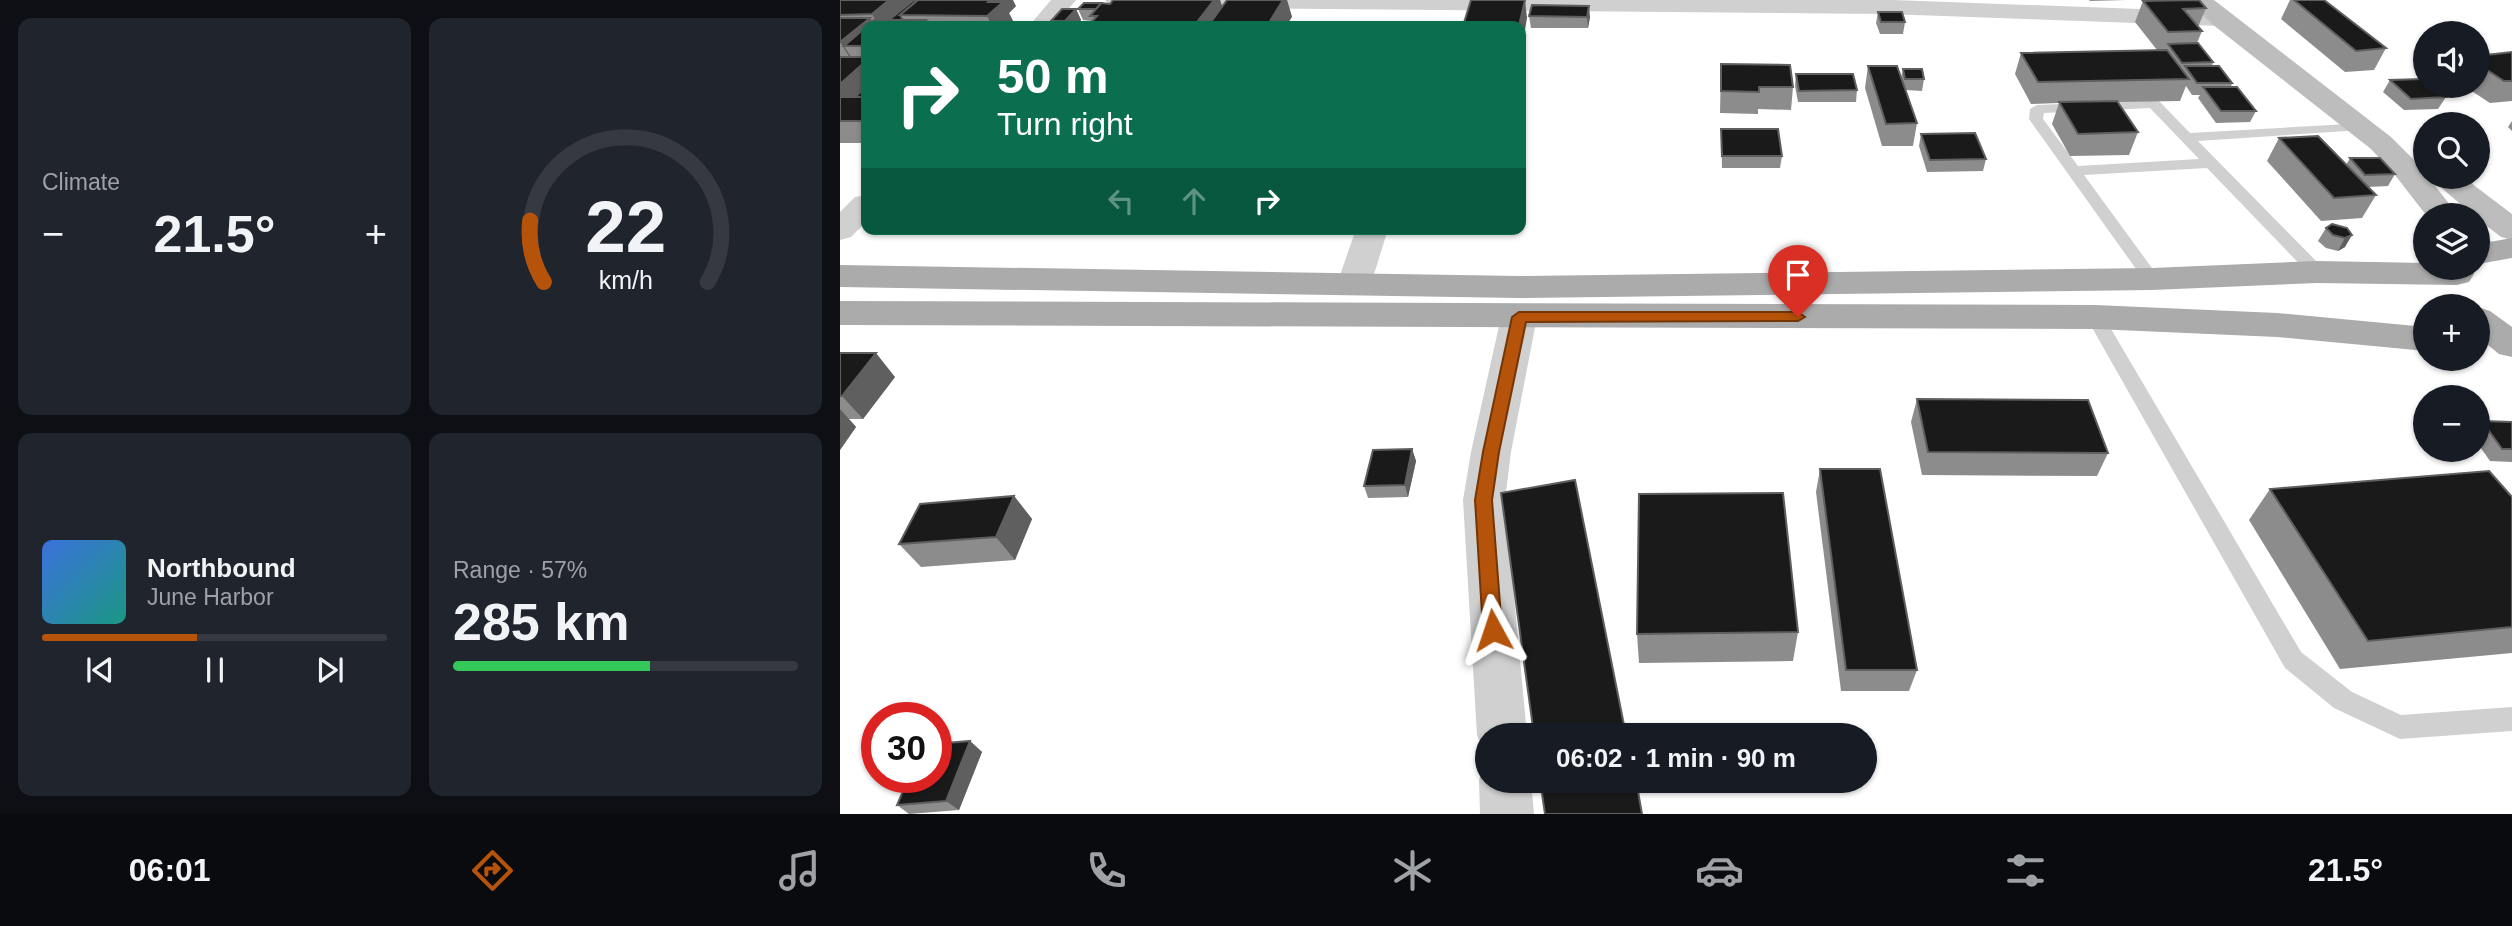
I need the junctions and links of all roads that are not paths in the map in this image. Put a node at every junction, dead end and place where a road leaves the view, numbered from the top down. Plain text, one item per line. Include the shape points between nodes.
1 (1064, 0) edge
2 (1117, 0) edge
3 (2200, 0) edge
4 (1480, 2) edge
5 (2221, 19) junction
6 (1045, 21) edge
7 (2361, 126) junction
8 (2188, 137) junction
9 (2413, 152) edge
10 (2213, 163) junction
11 (2074, 171) junction
12 (2459, 189) edge
13 (2433, 203) edge
14 (861, 209) edge
15 (840, 230) edge
16 (2512, 230) edge
17 (1370, 235) edge
18 (2512, 248) edge
19 (2490, 256) edge
20 (2413, 267) edge
21 (2317, 272) junction
22 (840, 276) edge
23 (2152, 279) junction
24 (1354, 284) junction
25 (840, 313) edge
26 (1519, 317) junction
27 (2095, 317) junction
28 (2490, 329) edge
29 (2413, 338) edge
30 (2490, 345) edge
31 (2512, 346) edge
32 (2512, 719) edge
33 (1501, 723) edge
34 (1506, 793) edge
35 (1507, 814) edge

1 - 6 street
2 - 4 street
3 - 5 street
4 - 5 street via 1886,7
5 - 7 street
7 - 8 lane
7 - 9 street
7 - 13 street via 2406,169
8 - 10 lane
8 - 11 lane via 2154,104 2037,109 2036,119
10 - 11 lane
10 - 21 lane
11 - 23 lane
12 - 16 street
14 - 15 street
17 - 24 street
18 - 19 main road
20 - 21 main road
21 - 23 main road
22 - 24 main road
23 - 24 main road via 1519,287
25 - 26 main road
26 - 27 main road
26 - 33 street via 1484,500
27 - 29 main road via 2277,325
27 - 32 lane via 2293,660 2343,700 2400,727
28 - 31 main road
30 - 31 main road
34 - 35 street

